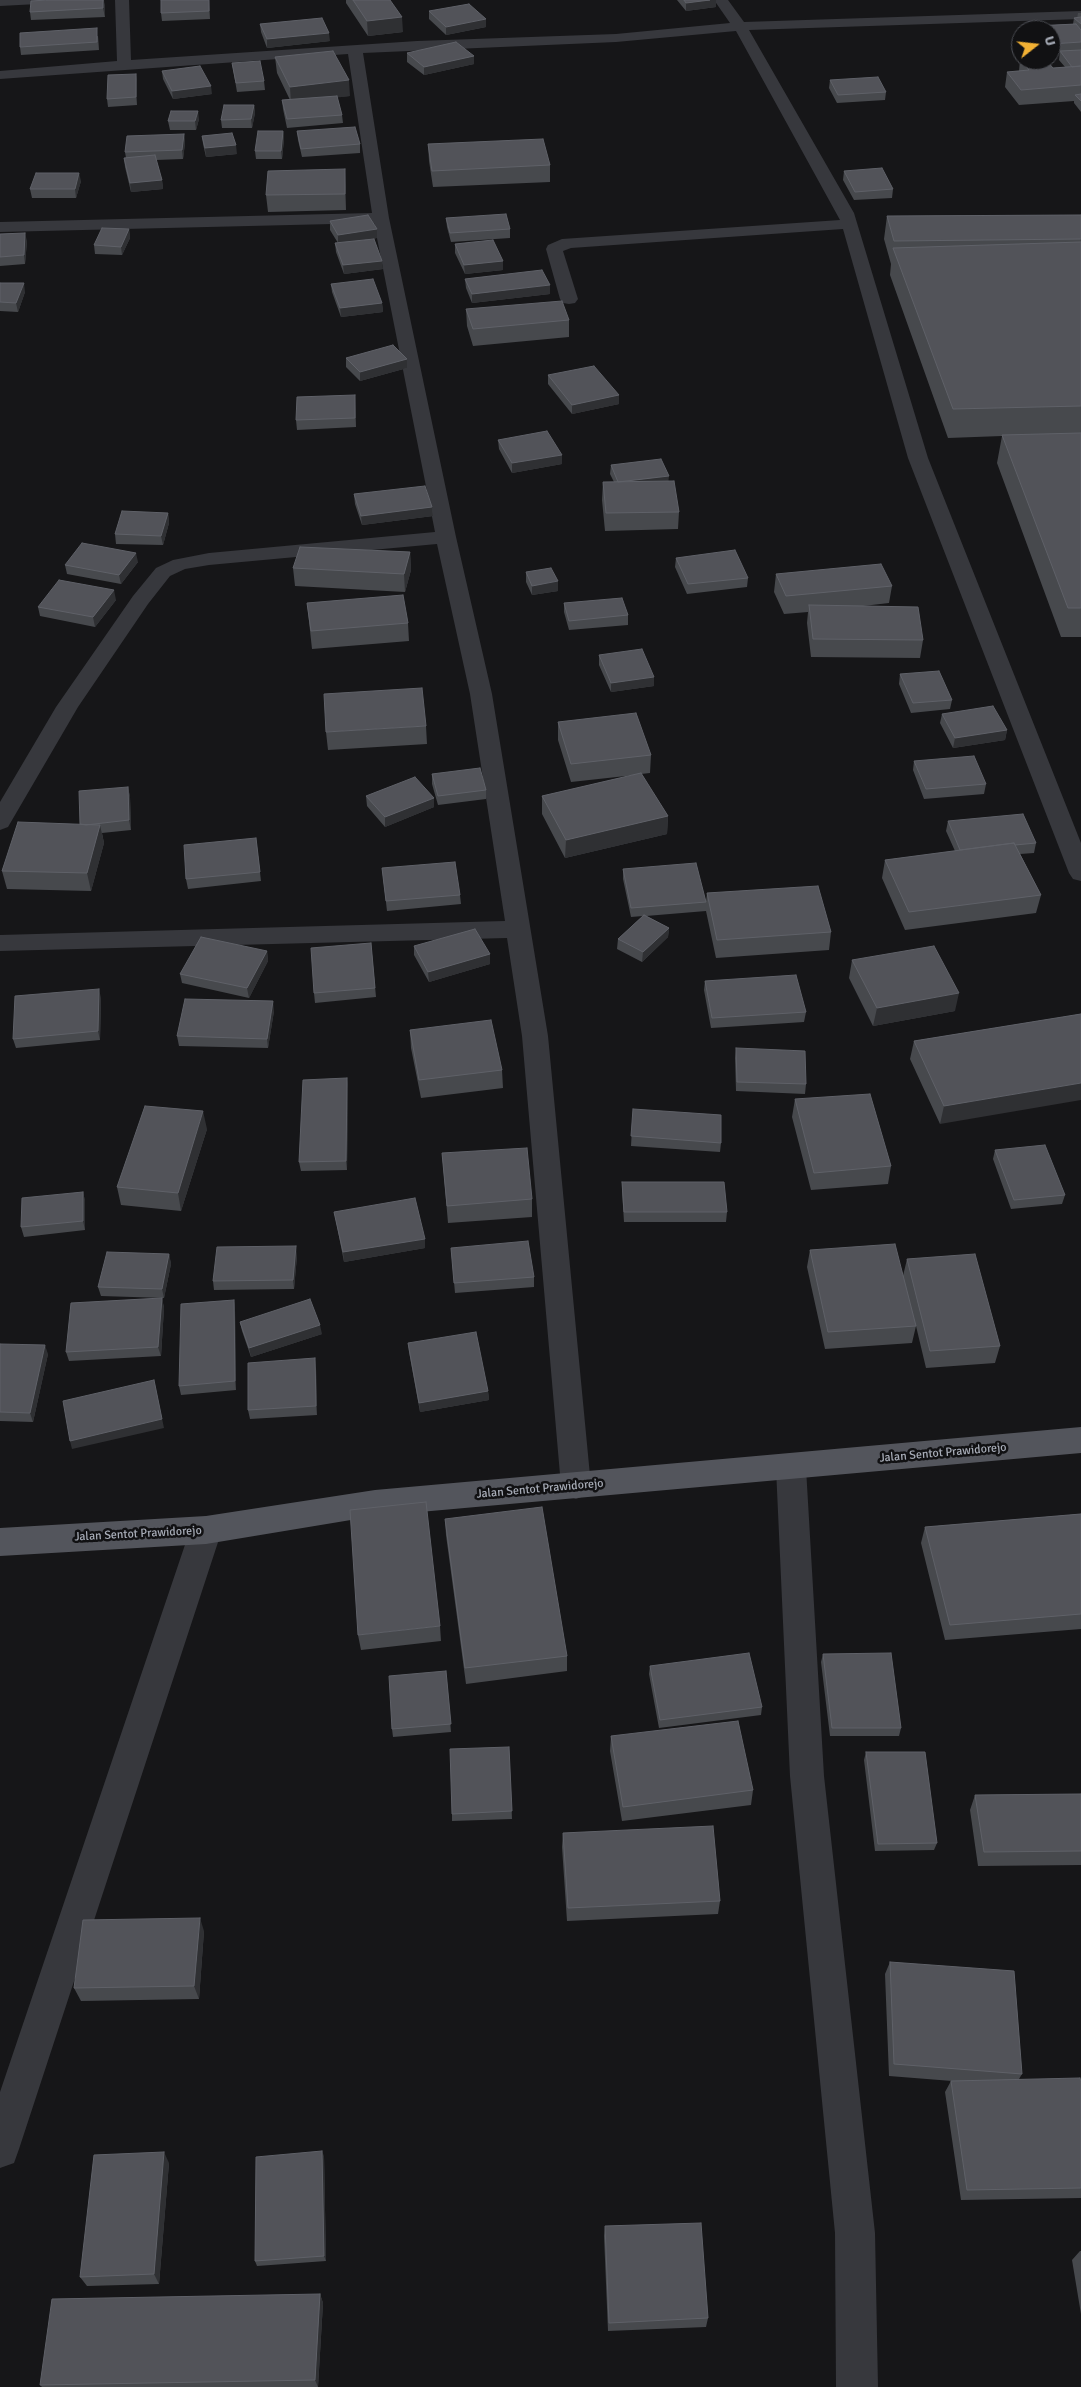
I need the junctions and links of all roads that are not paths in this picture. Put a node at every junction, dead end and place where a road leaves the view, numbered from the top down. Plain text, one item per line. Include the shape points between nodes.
1 (38, 0) edge
2 (122, 0) edge
3 (721, 0) edge
4 (0, 2) edge
5 (1081, 15) edge
6 (740, 26) junction
7 (354, 49) junction
8 (124, 65) junction
9 (0, 75) edge
10 (382, 218) junction
11 (849, 224) junction
12 (0, 227) edge
13 (569, 299) dead end
14 (446, 537) junction
15 (0, 822) edge
16 (1081, 873) edge
17 (517, 929) junction
18 (0, 943) edge
19 (1081, 1440) edge
20 (791, 1468) junction
21 (576, 1486) junction
22 (206, 1530) junction
23 (0, 1542) edge
24 (0, 2149) edge
25 (857, 2387) edge

1 - 4 street
2 - 8 street
3 - 6 street
5 - 6 street via 987,13
6 - 7 street via 616,38
6 - 11 street via 846,213
7 - 8 street
7 - 10 street
8 - 9 street
10 - 12 street
10 - 14 street
11 - 13 street via 568,242 554,249
11 - 16 street via 918,458
14 - 15 street via 209,559 180,564 163,572 67,706
14 - 17 street via 481,694
17 - 18 street
17 - 21 street via 535,1036
19 - 20 main road, Jalan Sentot Prawidorejo
20 - 21 main road, Jalan Sentot Prawidorejo
20 - 25 street via 807,1776 855,2232
21 - 22 main road, Jalan Sentot Prawidorejo via 375,1503
22 - 23 main road, Jalan Sentot Prawidorejo
22 - 24 street

